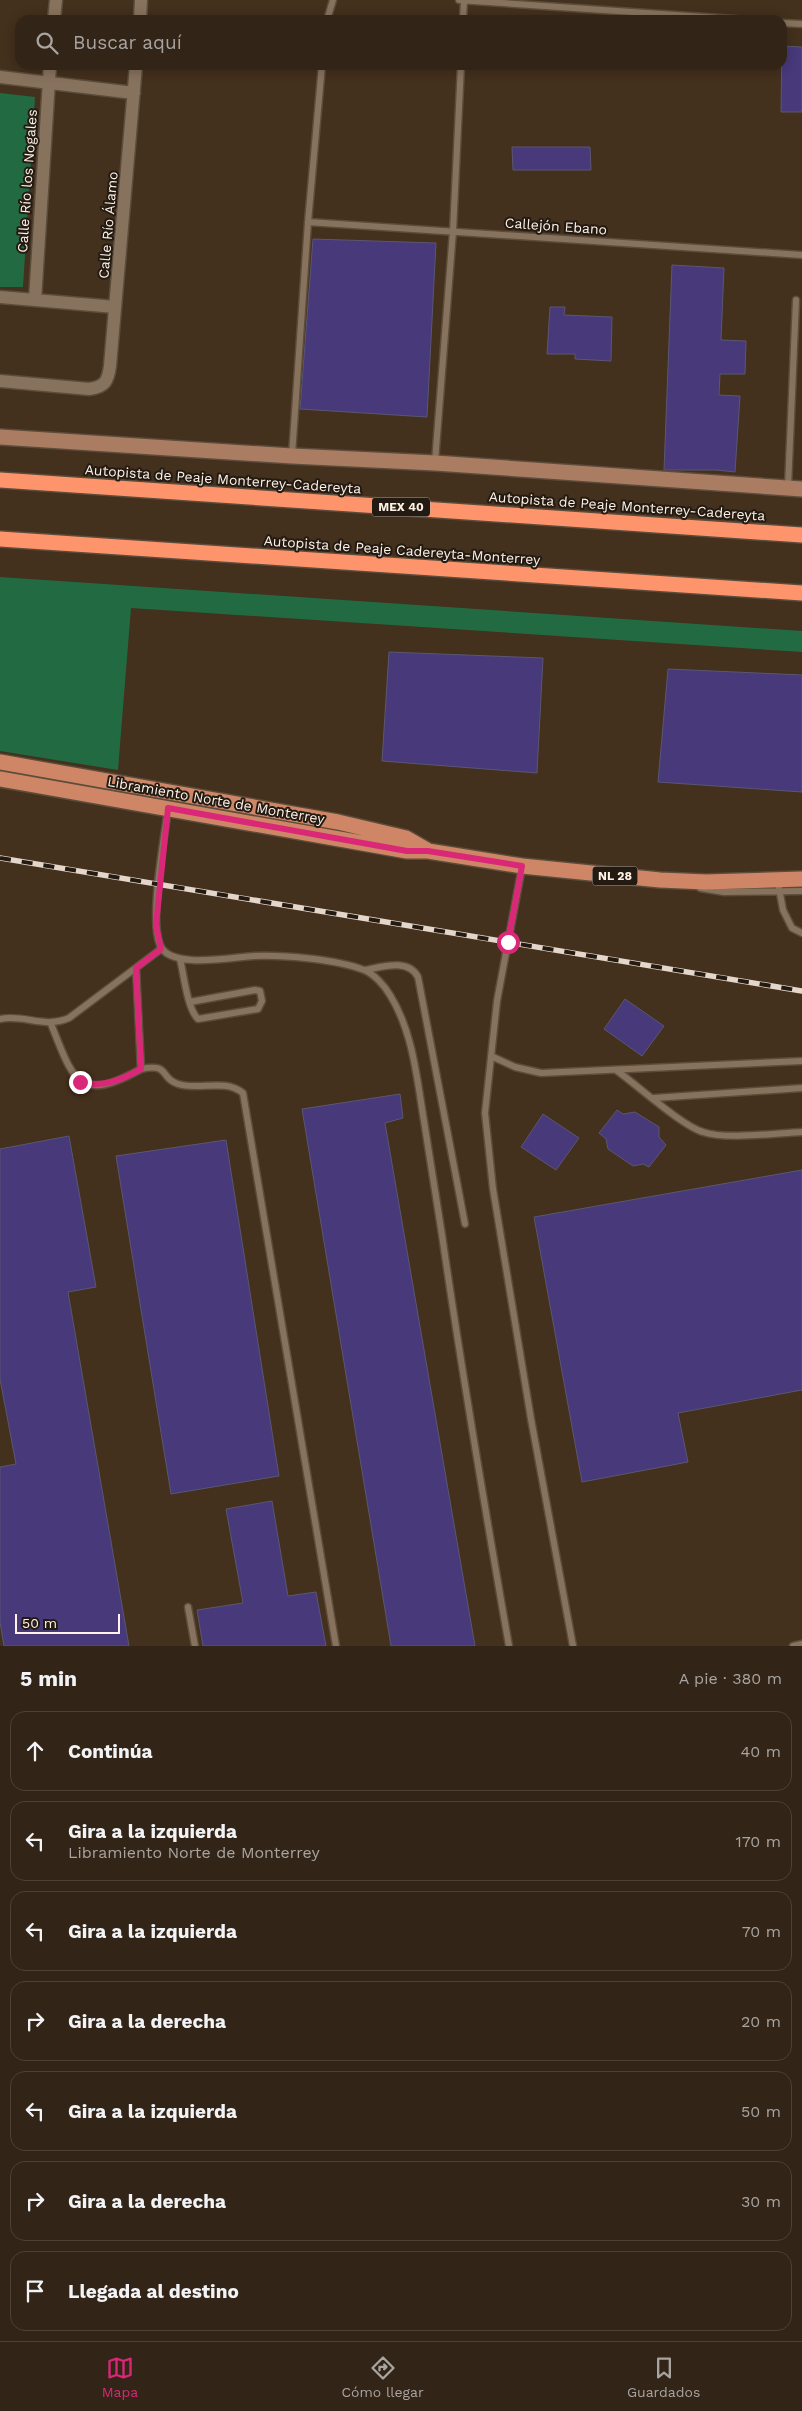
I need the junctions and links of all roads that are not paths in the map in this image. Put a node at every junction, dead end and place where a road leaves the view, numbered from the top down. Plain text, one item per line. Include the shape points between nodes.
1 (56, 0) edge
2 (141, 0) edge
3 (333, 0) edge
4 (459, 0) edge
5 (464, 0) edge
6 (54, 15) edge
7 (140, 15) edge
8 (328, 15) edge
9 (463, 15) edge
10 (677, 15) edge
11 (787, 23) edge
12 (802, 24) edge
13 (50, 70) edge
14 (136, 70) edge
15 (322, 70) edge
16 (461, 70) edge
17 (0, 77) edge
18 (49, 82) junction
19 (134, 93) junction
20 (308, 222) junction
21 (453, 231) junction
22 (802, 255) edge
23 (0, 297) edge
24 (35, 300) junction
25 (796, 300) dead end
26 (115, 307) junction
27 (0, 381) edge
28 (0, 437) edge
29 (292, 456) junction
30 (435, 463) junction
31 (0, 480) edge
32 (795, 489) edge
33 (802, 534) edge
34 (0, 540) edge
35 (802, 593) edge
36 (0, 762) edge
37 (24, 766) junction
38 (0, 779) edge
39 (168, 808) junction
40 (298, 814) junction
41 (428, 851) junction
42 (522, 866) junction
43 (802, 879) edge
44 (779, 886) junction
45 (802, 891) edge
46 (802, 933) edge
47 (161, 949) junction
48 (180, 959) junction
49 (136, 968) junction
50 (365, 970) junction
51 (190, 1002) junction
52 (0, 1019) edge
53 (51, 1024) junction
54 (491, 1056) junction
55 (802, 1061) edge
56 (141, 1069) junction
57 (616, 1070) junction
58 (802, 1088) edge
59 (654, 1098) junction
60 (802, 1132) edge
61 (465, 1224) dead end
62 (188, 1607) dead end
63 (802, 1644) edge
64 (195, 1646) edge
65 (336, 1646) edge
66 (509, 1646) edge
67 (573, 1646) edge
68 (793, 1646) edge

1 - 6 street
2 - 7 street
3 - 8 lane
4 - 5 lane
5 - 9 lane
5 - 10 lane
11 - 12 lane
13 - 18 street, Calle Río los Nogales
14 - 19 street, Calle Río Álamo
15 - 20 lane
16 - 21 lane
17 - 18 street
18 - 19 street
18 - 24 street, Calle Río los Nogales
19 - 26 street, Calle Río Álamo
20 - 21 lane, Callejón Ebano
20 - 29 lane
21 - 22 lane, Callejón Ebano
21 - 30 lane
23 - 24 street
24 - 26 street
25 - 32 lane
26 - 27 street, Calle Río Álamo via 110,366 103,386 76,389
28 - 29 street
29 - 30 street
30 - 32 street
31 - 33 highway, Autopista de Peaje Monterrey-Cadereyta / MEX 40
34 - 35 highway, Autopista de Peaje Cadereyta-Monterrey
36 - 37 main road, Libramiento Norte de Monterrey / NL 28
37 - 39 main road via 61,779 141,795
37 - 40 main road, Libramiento Norte de Monterrey / NL 28
38 - 39 main road, Libramiento Norte de Monterrey / NL 28
39 - 40 main road via 190,806
39 - 41 main road, Libramiento Norte de Monterrey / NL 28 via 308,835 407,851
39 - 47 lane via 156,925
40 - 41 main road, Libramiento Norte de Monterrey / NL 28 via 390,833
41 - 42 main road, Libramiento Norte de Monterrey / NL 28
42 - 44 main road, Libramiento Norte de Monterrey / NL 28 via 660,880
42 - 54 lane via 497,1000
43 - 44 main road, Libramiento Norte de Monterrey / NL 28
44 - 45 lane
44 - 46 lane via 783,910 792,928
47 - 48 lane
47 - 49 lane
48 - 50 lane via 293,957
48 - 51 lane
49 - 53 lane via 69,1018
49 - 56 lane
50 - 61 lane via 405,966 415,971 418,977
50 - 66 lane via 376,978 396,1006 411,1051
51 - 51 lane via 192,1013 198,1019 258,1008 262,1001 260,991 255,990
52 - 53 lane via 11,1017
53 - 56 lane via 71,1072 80,1082 108,1084
54 - 57 lane via 515,1067 541,1073
54 - 67 lane via 485,1113 493,1189
55 - 57 lane
56 - 65 lane via 162,1069 180,1085 236,1087 242,1093
57 - 59 lane
58 - 59 lane
59 - 60 lane via 688,1125 705,1133
62 - 64 lane
63 - 68 lane

